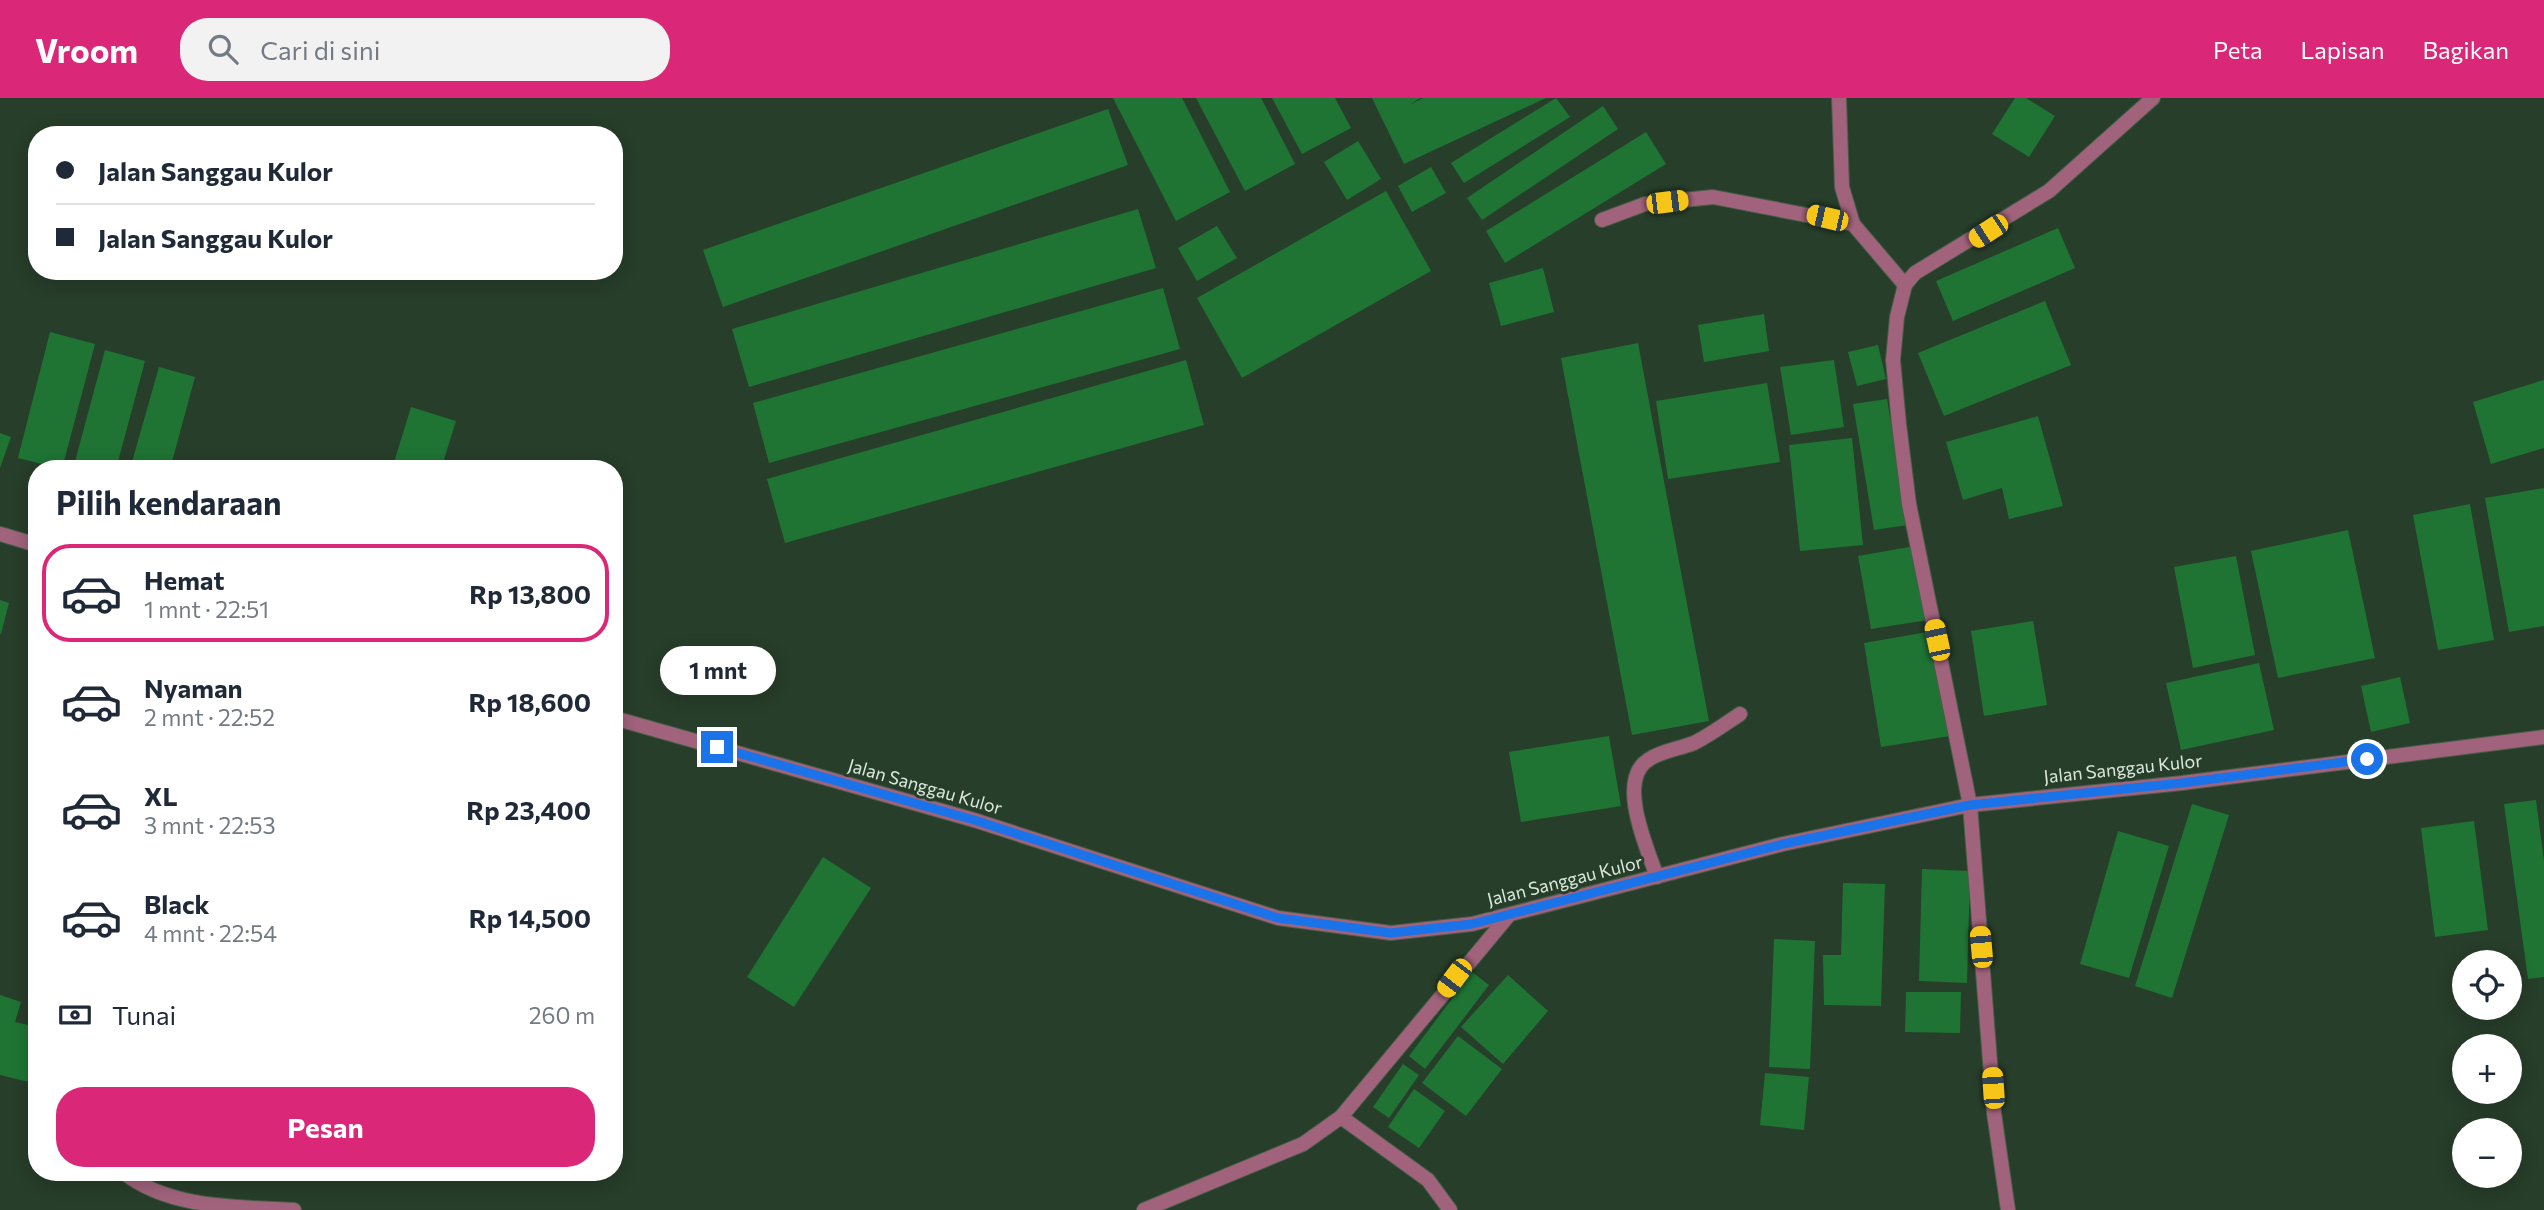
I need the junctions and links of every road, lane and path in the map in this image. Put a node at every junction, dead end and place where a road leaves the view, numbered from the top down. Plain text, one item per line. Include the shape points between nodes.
1 (1839, 98) edge
2 (2153, 98) edge
3 (1602, 220) dead end
4 (1853, 224) junction
5 (1905, 285) junction
6 (0, 534) edge
7 (28, 542) edge
8 (1740, 714) dead end
9 (623, 721) edge
10 (2544, 737) edge
11 (1970, 805) junction
12 (1657, 877) junction
13 (1509, 914) junction
14 (1341, 1117) junction
15 (134, 1181) edge
16 (294, 1210) edge
17 (1144, 1210) edge
18 (1450, 1210) edge
19 (2008, 1210) edge

1 - 4 street via 1842,187
2 - 5 street via 2049,191 1915,274
3 - 4 street via 1645,204 1713,197
4 - 5 street
5 - 11 street via 1893,360 1902,451
6 - 7 street
8 - 12 street via 1694,743 1647,760 1636,775 1634,800 1640,830
9 - 13 street, Jalan Sanggau Kulor via 974,820 1278,918 1391,933 1472,924
10 - 11 street, Jalan Sanggau Kulor
11 - 12 street, Jalan Sanggau Kulor via 1783,844
11 - 19 street via 1994,1113
12 - 13 street, Jalan Sanggau Kulor
13 - 14 street
14 - 17 street via 1303,1144
14 - 18 street via 1428,1180
15 - 16 street via 203,1205

